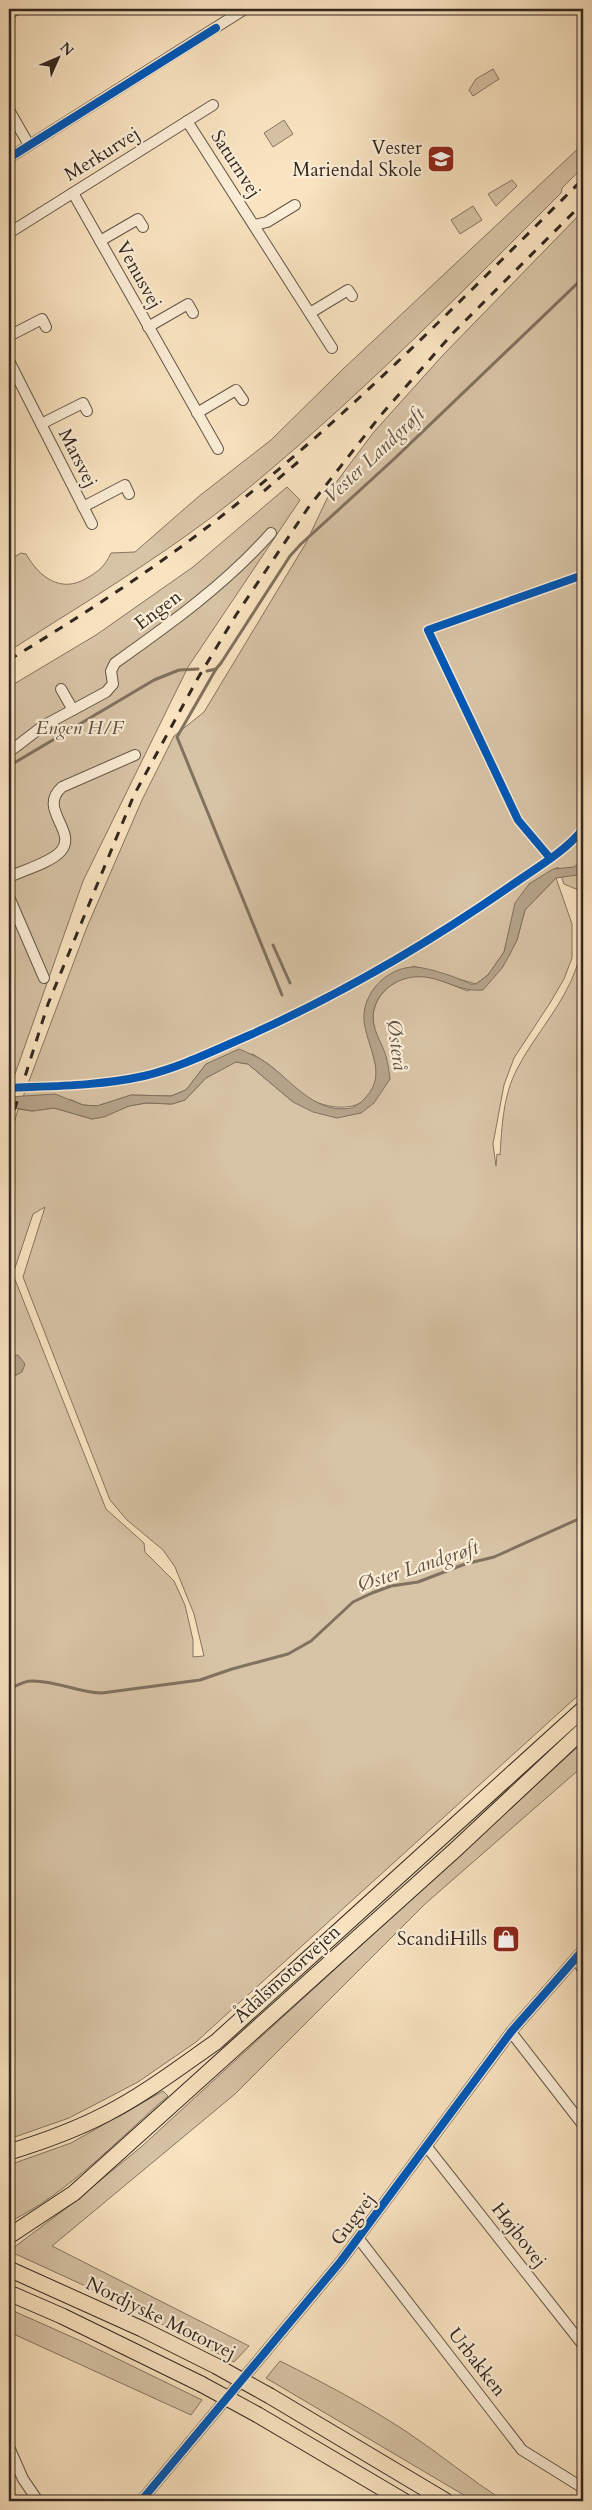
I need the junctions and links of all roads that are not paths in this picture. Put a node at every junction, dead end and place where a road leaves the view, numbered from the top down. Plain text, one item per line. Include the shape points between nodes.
1 (17, 9) edge
2 (245, 9) edge
3 (9, 14) edge
4 (213, 105) dead end
5 (9, 110) edge
6 (187, 121) junction
7 (28, 145) junction
8 (9, 158) edge
9 (73, 193) junction
10 (295, 204) dead end
11 (254, 225) junction
12 (143, 227) dead end
13 (9, 233) edge
14 (100, 241) junction
15 (352, 296) dead end
16 (193, 313) dead end
17 (310, 313) junction
18 (46, 327) dead end
19 (148, 327) junction
20 (9, 336) edge
21 (332, 348) dead end
22 (9, 362) edge
23 (243, 400) dead end
24 (87, 411) dead end
25 (197, 413) junction
26 (41, 424) junction
27 (218, 449) dead end
28 (130, 494) dead end
29 (83, 508) junction
30 (92, 524) dead end
31 (271, 533) dead end
32 (61, 689) dead end
33 (73, 710) junction
34 (9, 752) edge
35 (135, 755) dead end
36 (9, 877) edge
37 (9, 897) edge
38 (44, 978) dead end
39 (583, 1709) edge
40 (583, 1730) edge
41 (583, 1950) edge
42 (576, 1958) junction
43 (583, 1970) edge
44 (511, 2032) junction
45 (583, 2125) edge
46 (427, 2147) junction
47 (9, 2152) edge
48 (9, 2236) edge
49 (359, 2238) junction
50 (9, 2269) edge
51 (9, 2293) edge
52 (583, 2345) edge
53 (9, 2448) edge
54 (583, 2488) edge
55 (38, 2501) edge
56 (141, 2501) edge
57 (404, 2501) edge
58 (446, 2501) edge

1 - 3 street
2 - 7 street
4 - 6 street, Merkurvej
5 - 7 street
6 - 9 street, Merkurvej
6 - 11 street, Saturnvej
7 - 8 street
9 - 13 street, Merkurvej
9 - 14 street, Venusvej
10 - 11 street, Saturnvej via 267,222
11 - 17 street, Saturnvej
12 - 14 street, Venusvej via 138,220
14 - 19 street, Venusvej
15 - 17 street via 348,290
16 - 19 street, Venusvej via 188,304
17 - 21 street, Saturnvej
18 - 20 street via 42,320
19 - 25 street, Venusvej
22 - 26 street, Marsvej
23 - 25 street via 236,390
24 - 26 street, Marsvej via 83,403
25 - 27 street, Venusvej
26 - 29 street, Marsvej
28 - 29 street, Marsvej via 125,486
29 - 30 street, Marsvej
31 - 33 street, Engen via 240,566 189,610 115,663 111,671 113,684 106,692
32 - 33 street
33 - 34 street, Engen via 44,726
35 - 36 street via 62,787 53,798 53,806 65,836 62,851
37 - 38 street
39 - 47 highway, Ådalsmotorvejen via 216,2042 159,2083 106,2114
40 - 48 highway, Ådalsmotorvejen via 455,1850 74,2193
41 - 42 street, Gugvej
42 - 43 street
42 - 44 street, Gugvej
44 - 45 street
44 - 46 street, Gugvej
46 - 49 street, Gugvej
46 - 52 street, Højbovej
49 - 54 street, Urbakken via 522,2450
49 - 56 street, Gugvej
50 - 58 highway, Nordjyske Motorvej, bridge via 216,2366
51 - 57 highway, bridge via 201,2384
53 - 55 street

